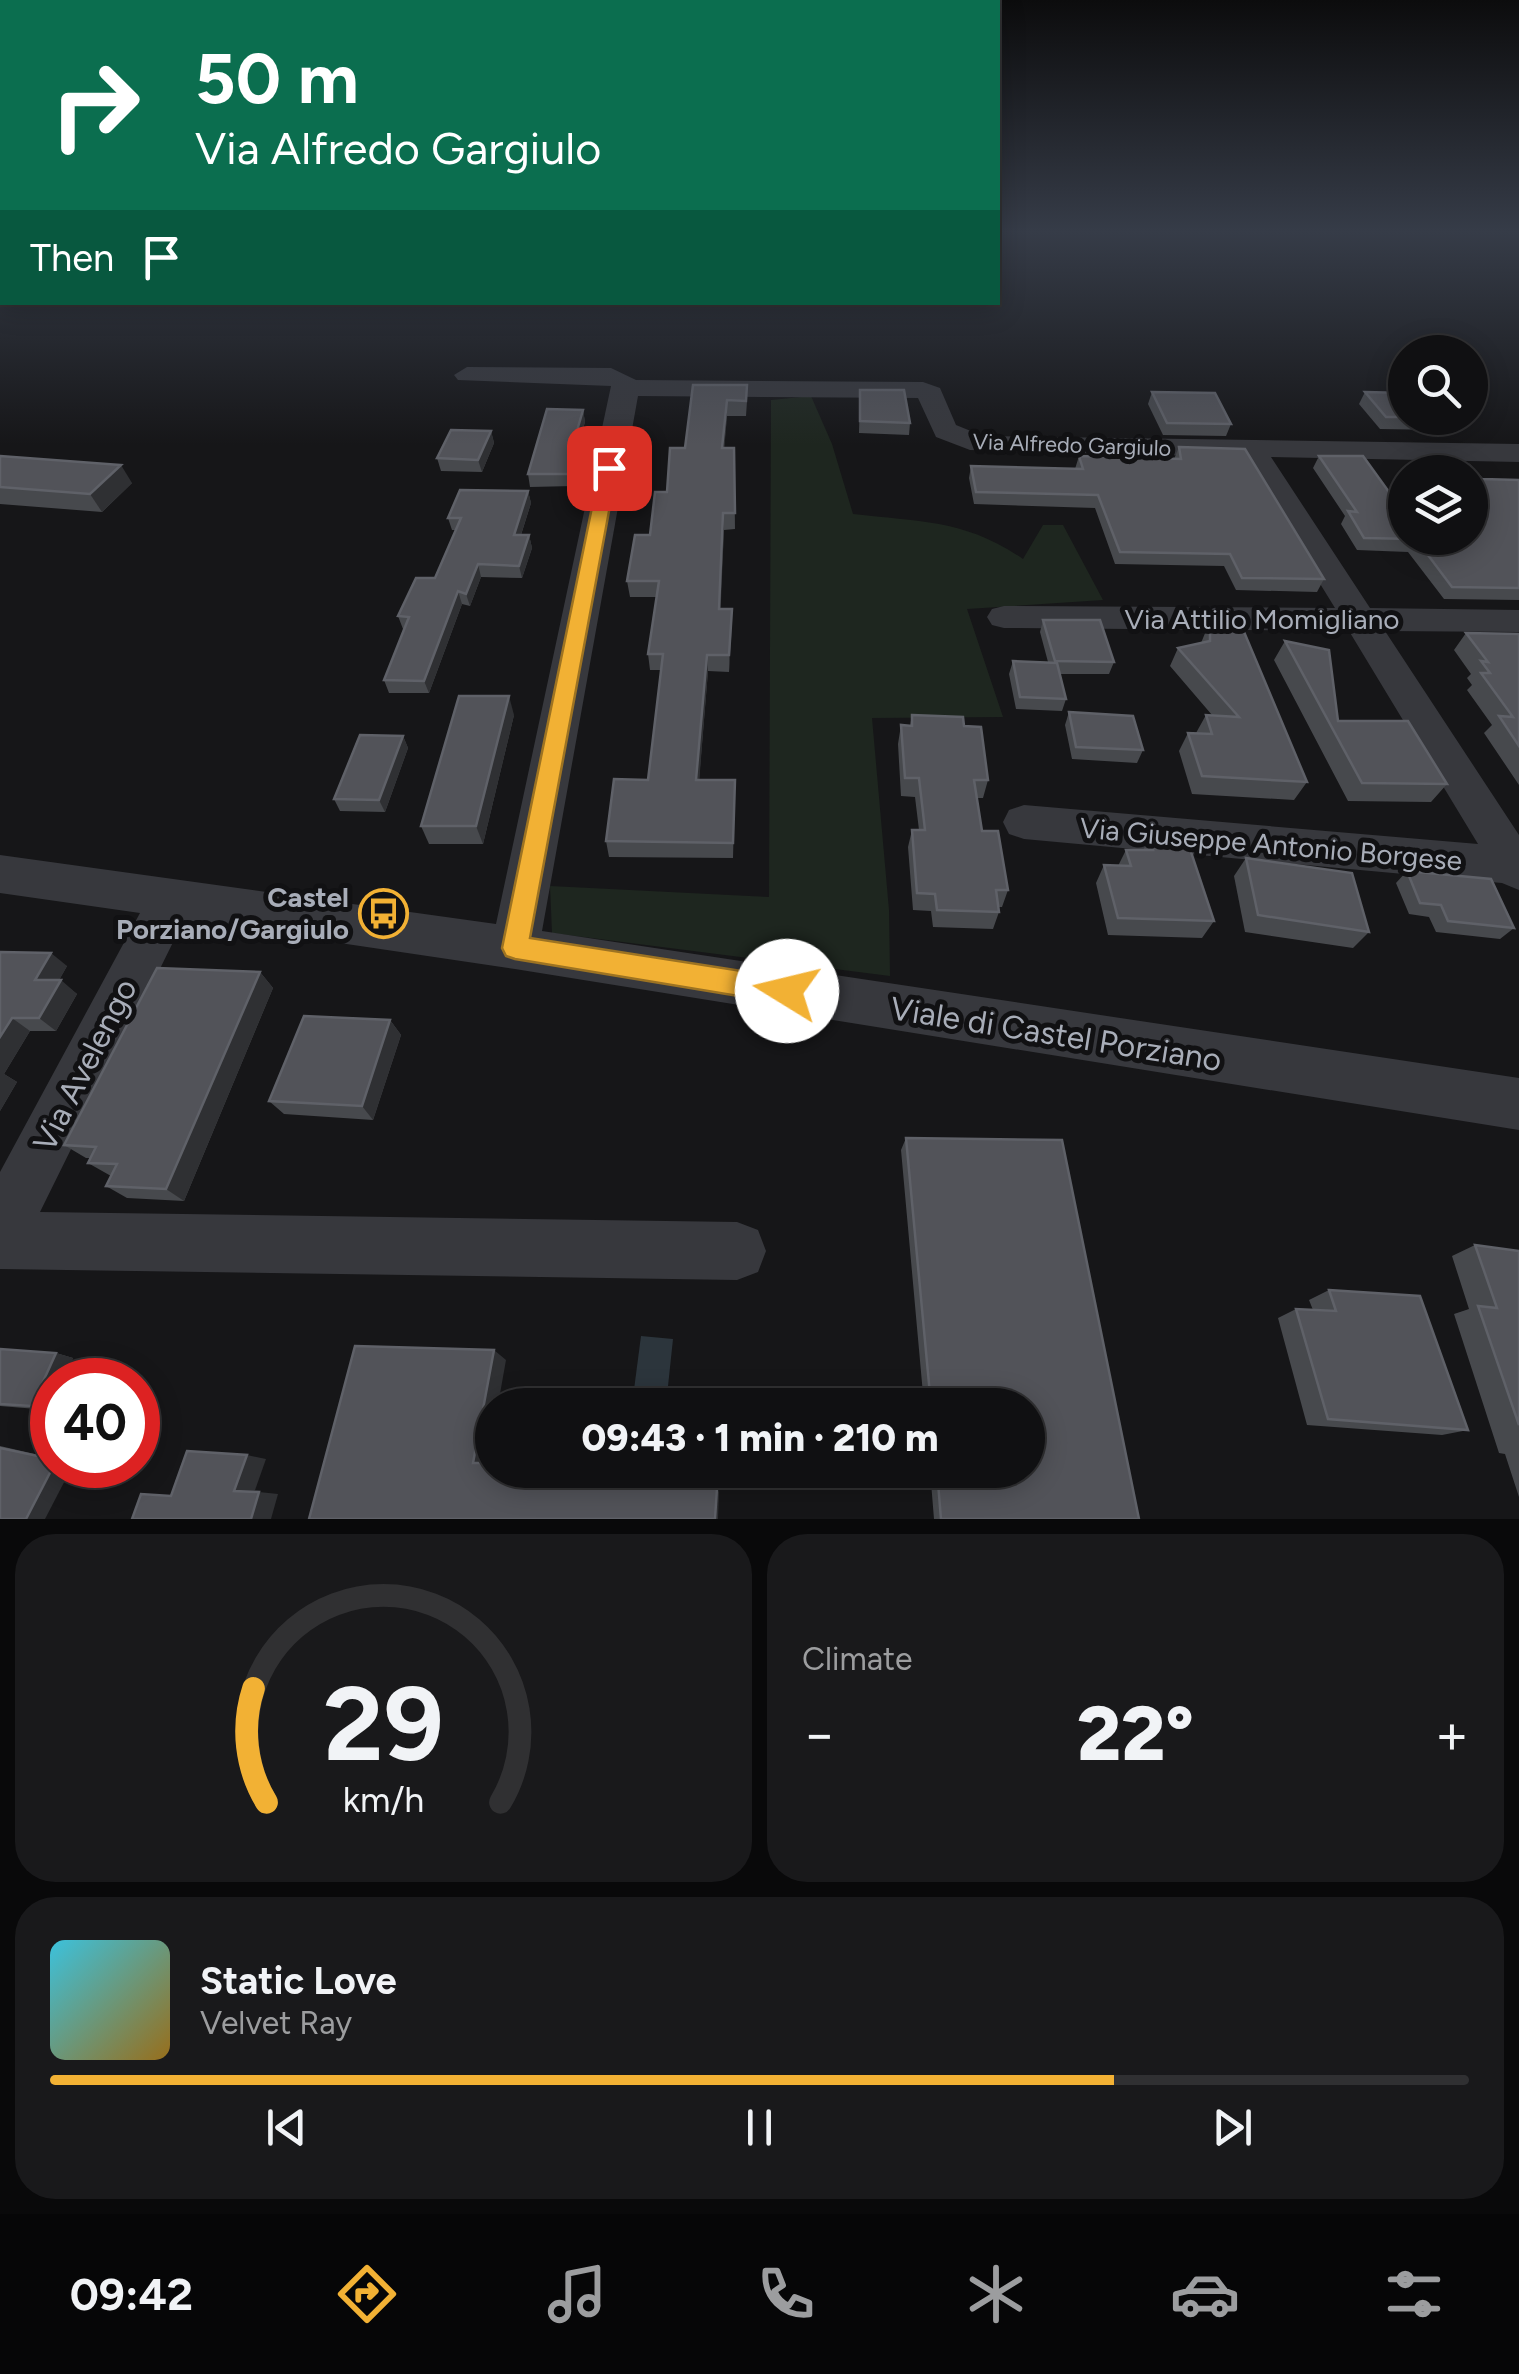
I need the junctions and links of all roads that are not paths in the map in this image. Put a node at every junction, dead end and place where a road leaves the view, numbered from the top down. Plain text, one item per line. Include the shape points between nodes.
1 (467, 376) dead end
2 (623, 394) junction
3 (1253, 451) junction
4 (1519, 453) edge
5 (1004, 617) dead end
6 (1362, 620) junction
7 (1519, 621) edge
8 (1024, 822) dead end
9 (1518, 868) edge
10 (0, 874) edge
11 (170, 901) junction
12 (515, 948) junction
13 (1519, 1104) edge
14 (0, 1230) edge
15 (0, 1240) edge
16 (737, 1251) dead end

1 - 2 street via 612,376 624,382
2 - 3 street, Via Alfredo Gargiulo via 646,385 922,390 931,394 942,430 962,442
2 - 12 street
3 - 4 street, Via Alfredo Gargiulo
3 - 6 street
5 - 6 street, Via Attilio Momigliano
6 - 7 street, Via Attilio Momigliano
6 - 9 street
8 - 9 street, Via Giuseppe Antonio Borgese
10 - 11 street, Viale di Castel Porziano
11 - 12 street, Viale di Castel Porziano
11 - 14 street, Via Avelengo
12 - 13 street, Viale di Castel Porziano
15 - 16 street

